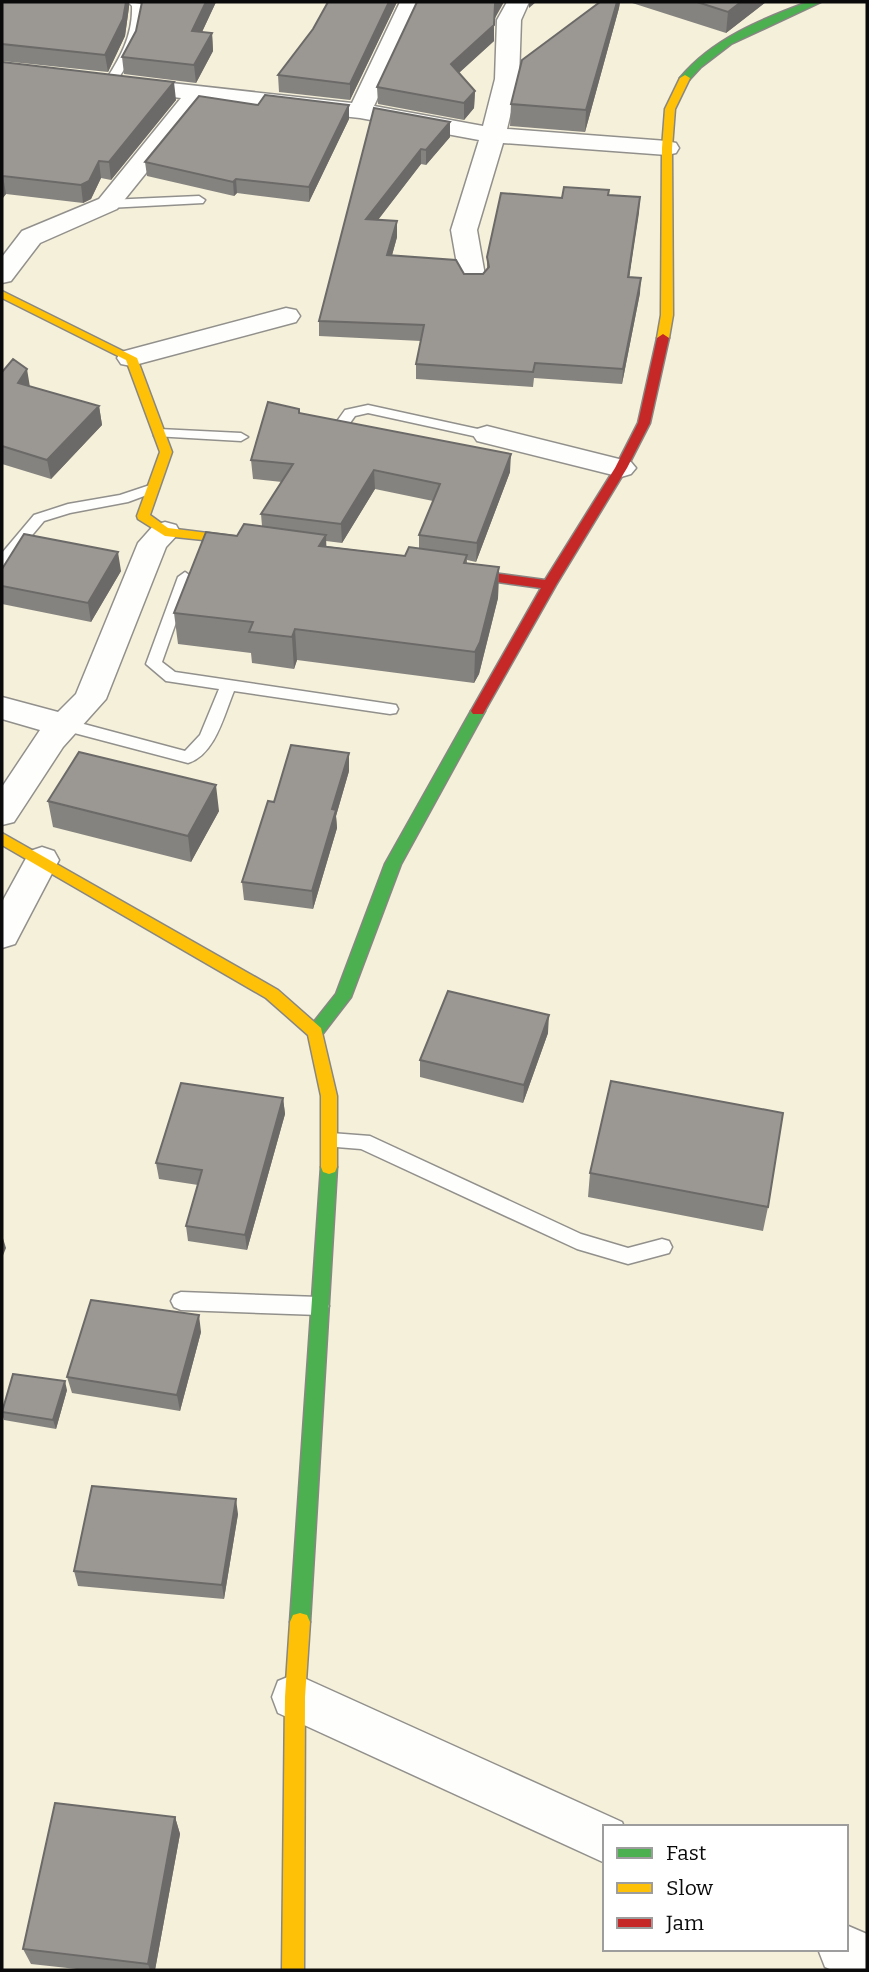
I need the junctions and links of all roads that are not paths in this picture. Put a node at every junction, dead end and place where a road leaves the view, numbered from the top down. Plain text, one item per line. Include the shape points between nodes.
1 (133, 2) edge
2 (411, 2) edge
3 (518, 2) edge
4 (813, 2) edge
5 (86, 80) edge
6 (110, 83) junction
7 (198, 93) junction
8 (360, 111) junction
9 (493, 135) junction
10 (667, 148) junction
11 (199, 200) dead end
12 (108, 204) junction
13 (2, 275) edge
14 (473, 281) edge
15 (2, 295) edge
16 (286, 316) dead end
17 (131, 358) junction
18 (337, 431) edge
19 (159, 433) junction
20 (487, 435) joint
21 (241, 437) dead end
22 (621, 468) junction
23 (150, 489) junction
24 (165, 532) junction
25 (267, 545) edge
26 (2, 562) edge
27 (428, 568) edge
28 (185, 576) edge
29 (549, 585) junction
30 (228, 686) junction
31 (2, 708) edge
32 (390, 709) dead end
33 (65, 725) junction
34 (2, 813) edge
35 (2, 838) edge
36 (42, 860) junction
37 (2, 934) edge
38 (315, 1032) junction
39 (331, 1141) junction
40 (662, 1247) dead end
41 (181, 1301) dead end
42 (320, 1306) junction
43 (296, 1697) junction
44 (603, 1838) edge
45 (847, 1951) edge
46 (867, 1961) edge
47 (293, 1970) edge

1 - 6 lane via 139,20 133,47
2 - 8 street
3 - 9 street via 509,20 507,79
4 - 10 street via 697,62 679,85 670,109
5 - 6 street
6 - 7 street
7 - 8 street
7 - 12 street
8 - 9 street
9 - 10 street
9 - 14 street via 464,230
10 - 22 street via 667,316 644,423
11 - 12 lane
12 - 13 street via 31,237
15 - 17 street
16 - 17 street
17 - 19 street
18 - 20 lane via 350,413 368,409
19 - 21 lane
19 - 23 street via 166,452
20 - 22 street
22 - 29 street
23 - 24 street via 143,516
23 - 26 lane via 39,517
24 - 25 street
24 - 33 street via 153,543 90,699
27 - 29 street
28 - 30 lane via 154,664 170,677
29 - 38 street via 393,864 343,997
30 - 32 lane
30 - 33 lane via 207,738 188,757
31 - 33 street
33 - 34 street
35 - 36 street
36 - 37 street
36 - 38 street via 272,994
38 - 39 street via 329,1096
39 - 40 lane via 363,1141 577,1241 628,1256
39 - 42 street
41 - 42 lane
42 - 43 street
43 - 44 street
43 - 47 street
45 - 46 street

